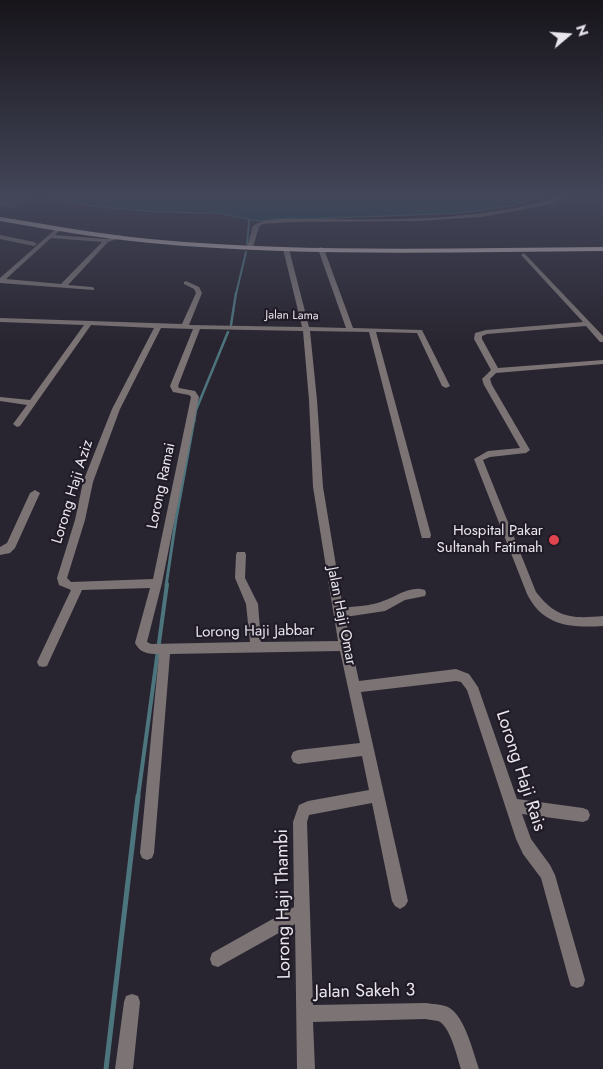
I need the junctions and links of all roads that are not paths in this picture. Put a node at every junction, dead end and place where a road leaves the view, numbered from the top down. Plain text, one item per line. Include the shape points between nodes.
1 (40, 245) edge
2 (103, 245) edge
3 (223, 245) edge
4 (250, 247) joint
5 (286, 249) junction
6 (321, 249) junction
7 (543, 249) junction
8 (602, 249) edge
9 (487, 250) junction
10 (524, 255) junction
11 (0, 280) edge
12 (186, 283) dead end
13 (63, 286) junction
14 (92, 289) dead end
15 (0, 320) edge
16 (89, 323) junction
17 (587, 324) junction
18 (159, 325) junction
19 (185, 326) junction
20 (197, 326) junction
21 (306, 328) junction
22 (350, 329) junction
23 (372, 330) junction
24 (603, 340) edge
25 (603, 362) edge
26 (494, 372) junction
27 (446, 386) dead end
28 (2, 399) dead end
29 (32, 403) junction
30 (17, 424) dead end
31 (34, 493) dead end
32 (426, 535) dead end
33 (0, 551) edge
34 (241, 555) dead end
35 (157, 583) junction
36 (78, 586) junction
37 (421, 593) dead end
38 (339, 613) junction
39 (603, 621) edge
40 (345, 646) junction
41 (256, 647) junction
42 (158, 648) junction
43 (43, 662) dead end
44 (354, 687) junction
45 (368, 750) junction
46 (298, 757) dead end
47 (378, 795) junction
48 (513, 806) junction
49 (583, 815) dead end
50 (147, 853) dead end
51 (400, 901) dead end
52 (302, 911) junction
53 (218, 959) dead end
54 (577, 980) dead end
55 (132, 1002) dead end
56 (305, 1014) junction
57 (124, 1069) edge
58 (306, 1069) edge
59 (470, 1069) edge

1 - 11 street
2 - 13 street
3 - 4 main road
4 - 5 main road
5 - 6 main road
5 - 21 street, Jalan Haji Omar
6 - 9 main road
6 - 22 street
7 - 8 main road
7 - 9 main road
7 - 10 main road
9 - 10 main road
10 - 17 street
11 - 13 street
12 - 19 street via 197,288 199,294
13 - 14 street
15 - 16 street, Jalan Lama
16 - 18 street, Jalan Lama
16 - 29 street
17 - 24 street
17 - 26 street via 480,333 478,339
18 - 19 street, Jalan Lama
18 - 36 street, Lorong Haji Aziz via 116,409 88,482 62,578 66,585
19 - 20 street, Jalan Lama
20 - 21 street, Jalan Lama
20 - 35 street, Lorong Ramai via 174,386 176,390 192,393 195,397
21 - 22 street, Jalan Lama
21 - 38 street, Jalan Haji Omar via 318,487
22 - 23 street, Jalan Lama
23 - 27 street, Jalan Lama via 420,331
23 - 32 street
25 - 26 street
26 - 39 street via 486,379 526,450 488,454 478,459 532,594 546,612 564,622
28 - 29 street
29 - 30 street
31 - 33 street via 11,545
34 - 41 street via 240,578 252,604
35 - 36 street
35 - 42 street, Lorong Ramai via 141,643 145,648
36 - 43 street
37 - 38 street via 403,596 385,606
38 - 40 street, Jalan Haji Omar
40 - 41 street, Lorong Haji Jabbar
40 - 44 street, Jalan Haji Omar
41 - 42 street, Lorong Haji Jabbar
42 - 50 street
44 - 45 street, Jalan Haji Omar
44 - 48 street, Lorong Haji Rais via 456,675 465,678 472,687
45 - 46 street
45 - 47 street, Jalan Haji Omar
47 - 51 street, Jalan Haji Omar
47 - 52 street, Lorong Haji Thambi via 304,810 300,822
48 - 49 street
48 - 54 street, Lorong Haji Rais via 526,847 548,874
52 - 53 street
52 - 56 street, Lorong Haji Thambi
55 - 57 street
56 - 58 street, Lorong Haji Thambi
56 - 59 street, Jalan Sakeh 3 via 442,1013 457,1031

